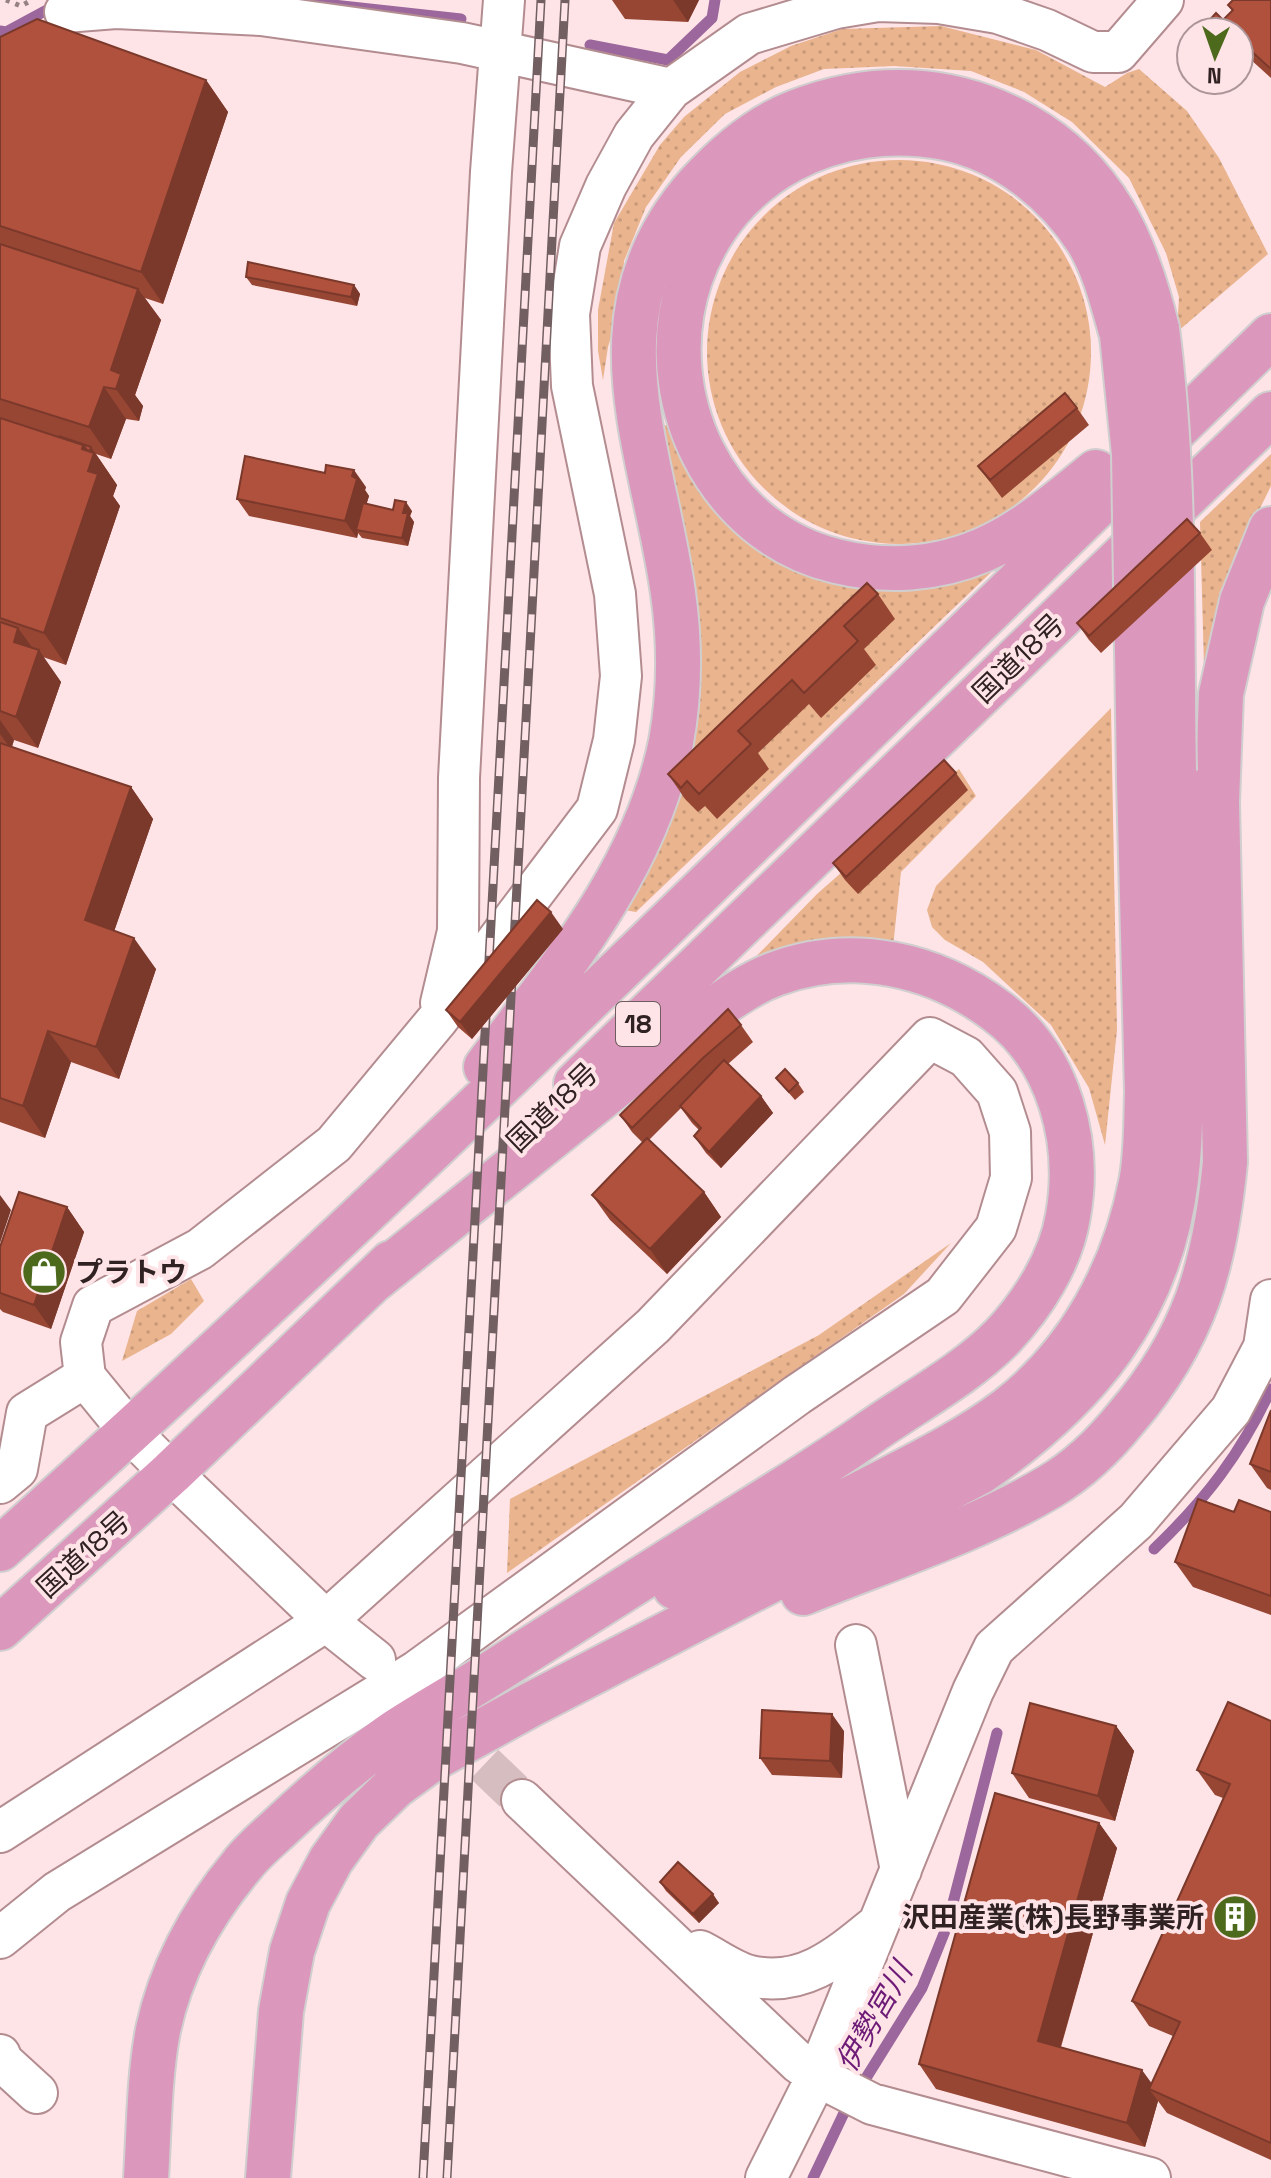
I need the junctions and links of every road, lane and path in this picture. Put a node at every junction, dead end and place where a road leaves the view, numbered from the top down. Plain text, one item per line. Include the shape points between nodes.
1 (6, 0) edge
2 (504, 0) edge
3 (1163, 0) edge
4 (48, 6) edge
5 (746, 17) edge
6 (502, 50) junction
7 (671, 89) junction
8 (1271, 329) edge
9 (1139, 332) junction
10 (1271, 336) edge
11 (1271, 414) edge
12 (1271, 529) edge
13 (1156, 775) junction
14 (438, 1019) junction
15 (397, 1184) junction
16 (371, 1282) junction
17 (1271, 1300) edge
18 (85, 1377) junction
19 (130, 1432) junction
20 (171, 1473) junction
21 (0, 1483) edge
22 (0, 1549) edge
23 (326, 1621) junction
24 (0, 1628) edge
25 (856, 1645) dead end
26 (375, 1660) dead end
27 (530, 1705) junction
28 (434, 1710) junction
29 (522, 1800) tunnel mouth
30 (0, 1832) edge
31 (901, 1870) junction
32 (879, 1923) junction
33 (664, 1933) junction
34 (0, 1938) edge
35 (0, 2055) edge
36 (844, 2090) junction
37 (37, 2093) dead end
38 (146, 2178) edge
39 (268, 2178) edge
40 (766, 2178) edge
41 (1150, 2178) edge

1 - 4 path
2 - 6 street
3 - 5 street via 1118,52 1093,52 998,13 939,3 878,1
4 - 6 street via 261,15
5 - 7 street
6 - 7 street
6 - 14 street via 459,778 458,931
7 - 14 street via 634,135 606,186 580,246 569,314 572,386 615,594 621,676 614,740 597,809
8 - 9 highway via 1020,530 984,550 905,569 815,556 750,517 723,488 700,450 685,411 679,366 680,324 690,279 731,207 795,156 837,139 877,133 921,133 962,141 1034,180 1089,243 1108,287
9 - 13 highway, bridge via 1134,454
9 - 15 highway via 1146,283 1107,199 1077,164 1040,134 958,97 868,92 826,100 743,141 680,205 657,245 641,289 634,333 639,430 673,592 677,640 678,691 661,789 621,877 592,923
10 - 15 highway, 国道18号 / 18
11 - 16 highway, 国道18号 / 18
12 - 27 highway via 1242,601 1221,694 1217,802 1225,1162 1209,1265 1172,1358 1096,1450 1052,1486
13 - 27 highway via 1181,1087 1176,1180 1156,1261 1117,1341 1056,1413 980,1472
13 - 28 highway via 1142,1181 1116,1266 1072,1344 1007,1409 921,1462
14 - 18 street via 334,1144 200,1249 93,1306 81,1342
15 - 19 highway, 国道18号 / 18
16 - 20 highway, 国道18号 / 18
16 - 28 highway via 691,1025 740,991 816,963 900,965 939,976 978,996 1012,1022 1039,1056 1058,1093 1069,1133 1068,1220 1053,1263 1001,1337 849,1448
17 - 31 street via 1264,1347 1231,1410 1136,1521 994,1648
18 - 19 street
18 - 21 street via 27,1413 17,1469
19 - 20 street
19 - 22 highway, 国道18号 / 18
20 - 23 street
20 - 24 highway, 国道18号 / 18
23 - 26 street
23 - 30 street
23 - 34 street via 653,1326 930,1038 966,1057 997,1092 1010,1132 1011,1178 996,1228 943,1296 797,1395 417,1671 57,1892
25 - 31 street
27 - 39 highway via 432,1759 395,1786 359,1821 331,1860 308,1903 292,1951 281,2011
28 - 38 highway via 382,1742 295,1812 245,1861 206,1914 176,1973 158,2031
29 - 33 street
31 - 32 street
32 - 33 street via 833,1961 808,1974 777,1980 748,1976
32 - 36 street
33 - 36 street via 799,2063
35 - 37 street
36 - 40 street
36 - 41 street

